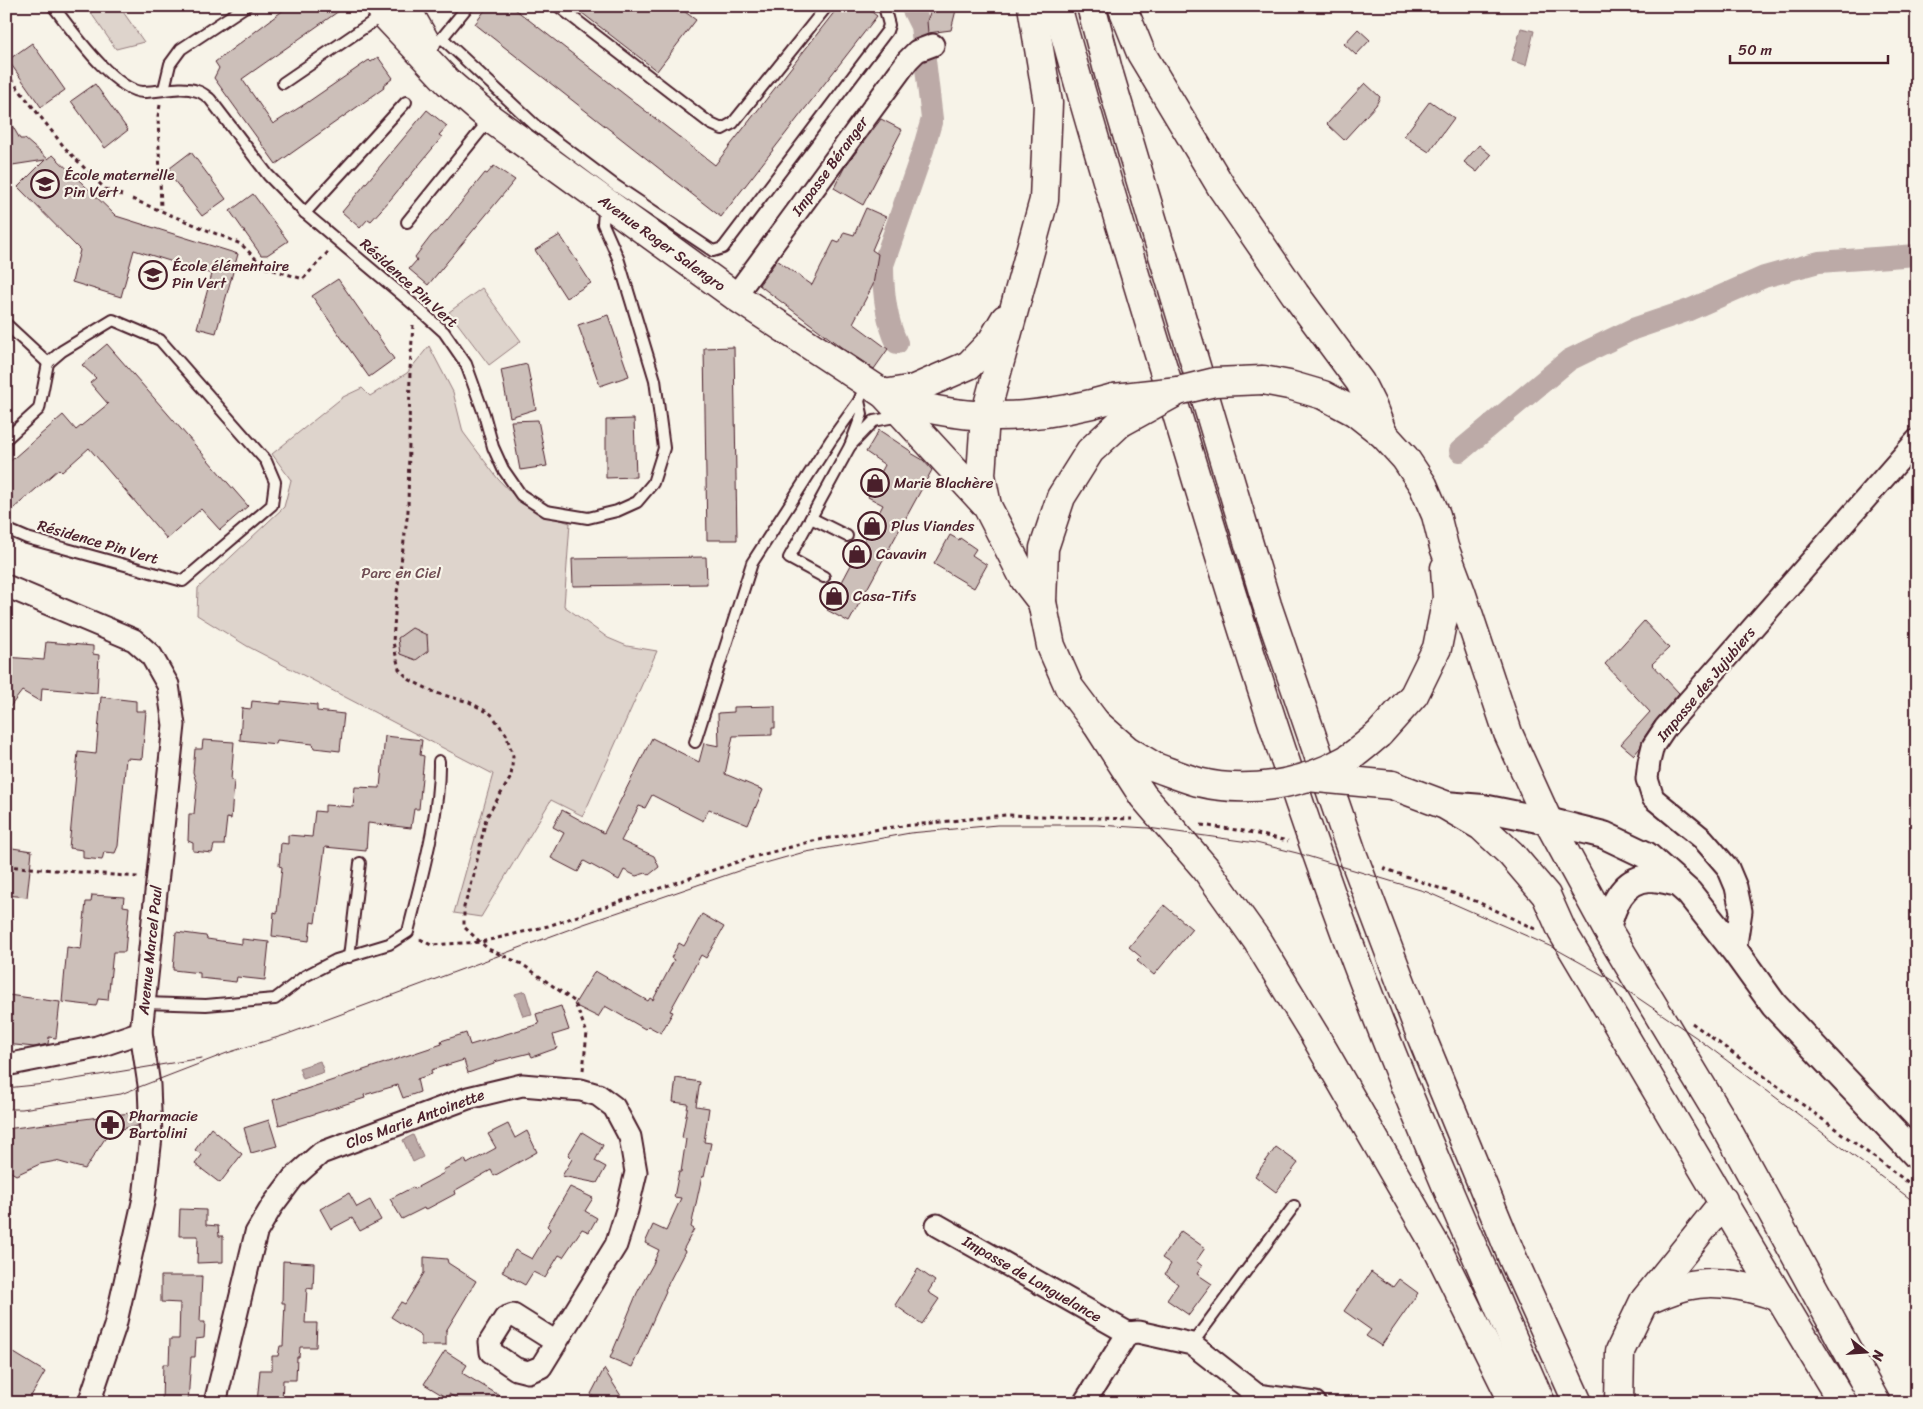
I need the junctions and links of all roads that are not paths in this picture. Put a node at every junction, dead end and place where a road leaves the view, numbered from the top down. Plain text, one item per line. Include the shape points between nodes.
1 (53, 6) edge
2 (246, 6) edge
3 (468, 6) edge
4 (558, 6) edge
5 (827, 6) edge
6 (884, 6) edge
7 (1032, 6) edge
8 (1057, 6) edge
9 (1091, 6) edge
10 (1122, 6) edge
11 (410, 20) edge
12 (925, 48) dead end
13 (448, 82) junction
14 (283, 83) dead end
15 (164, 89) junction
16 (406, 102) dead end
17 (491, 118) junction
18 (608, 203) junction
19 (305, 213) junction
20 (407, 222) dead end
21 (1020, 292) junction
22 (735, 296) junction
23 (6, 324) edge
24 (48, 363) junction
25 (870, 393) junction
26 (1117, 411) junction
27 (904, 415) junction
28 (985, 416) junction
29 (1383, 434) junction
30 (6, 439) edge
31 (1917, 440) edge
32 (850, 446) junction
33 (987, 506) junction
34 (811, 518) junction
35 (6, 529) edge
36 (847, 536) dead end
37 (1444, 547) junction
38 (824, 576) dead end
39 (6, 586) edge
40 (1042, 602) junction
41 (1096, 723) junction
42 (695, 742) dead end
43 (439, 761) dead end
44 (1307, 777) junction
45 (1445, 805) junction
46 (1548, 821) junction
47 (360, 863) dead end
48 (1678, 883) junction
49 (1615, 945) junction
50 (1735, 951) junction
51 (349, 957) junction
52 (144, 1003) junction
53 (141, 1032) junction
54 (1681, 1062) junction
55 (6, 1065) edge
56 (1917, 1156) edge
57 (1723, 1200) junction
58 (1294, 1206) dead end
59 (937, 1225) dead end
60 (1779, 1297) junction
61 (1644, 1301) junction
62 (1128, 1333) junction
63 (556, 1342) dead end
64 (1192, 1344) junction
65 (89, 1403) edge
66 (215, 1403) edge
67 (1084, 1403) edge
68 (1315, 1403) edge
69 (1514, 1403) edge
70 (1541, 1403) edge
71 (1578, 1403) edge
72 (1619, 1403) edge
73 (1843, 1403) edge
74 (1876, 1403) edge

1 - 15 lane, Résidence Pin Vert via 99,64 132,90
2 - 15 lane via 181,49 170,64
3 - 11 lane
4 - 5 lane via 711,124 722,129 732,123
6 - 11 lane via 889,25 887,31 723,248 713,251 616,186 535,125
7 - 21 main road via 1048,103 1044,200
8 - 70 main road via 1304,843 1338,913 1374,1010
9 - 71 main road via 1267,605 1352,853 1422,1038 1513,1259
10 - 29 main road via 1142,53 1222,188 1360,382
11 - 13 main road, Avenue Roger Salengro
11 - 13 main road, Avenue Roger Salengro
11 - 14 lane
12 - 22 street, Impasse Béranger via 908,60
13 - 17 main road, Avenue Roger Salengro
15 - 19 lane, Résidence Pin Vert via 197,91 210,99 268,174
16 - 19 lane
17 - 18 main road, Avenue Roger Salengro
17 - 20 lane
18 - 19 lane, Résidence Pin Vert via 603,224 618,258 655,380 664,448 653,483 637,502 588,518 546,510 521,496 493,447 466,364 444,332
18 - 22 main road, Avenue Roger Salengro
21 - 25 main road via 992,342 969,365 914,389
21 - 28 main road
22 - 25 main road, Avenue Roger Salengro
23 - 24 lane
24 - 30 lane via 39,409
24 - 35 lane, Résidence Pin Vert via 113,320 160,340 266,461 275,482 272,505 183,581 27,538
25 - 27 main road
25 - 28 main road via 935,410
25 - 32 lane
25 - 42 lane via 831,440 752,563
26 - 28 main road
26 - 29 main road, bridge via 1215,382 1263,380 1323,395 1355,412
26 - 40 main road via 1061,496 1044,548
27 - 32 lane via 874,421
27 - 33 main road
28 - 33 main road via 982,475
29 - 37 main road via 1405,458 1422,486 1436,515
31 - 50 street, Impasse des Jujubiers via 1653,746 1647,779 1654,798 1703,839 1728,868 1736,887 1741,911
32 - 34 lane
33 - 40 main road via 1026,580
34 - 36 lane
34 - 38 lane via 789,558
37 - 44 main road, bridge via 1447,598 1436,648 1414,695 1379,734 1346,760
37 - 46 main road via 1508,733
39 - 52 street, Avenue Marcel Paul via 134,640 151,655 168,686 174,725
40 - 41 main road via 1051,646 1069,687
41 - 44 main road, bridge via 1127,750 1155,767 1198,782 1234,787 1271,785
41 - 69 main road via 1138,808 1206,868 1256,939 1437,1248
43 - 51 lane via 427,856 408,932 389,944
44 - 45 main road, bridge via 1392,785
45 - 46 street via 1483,808
45 - 57 main road via 1481,826 1546,895 1550,931 1622,1032
46 - 48 street via 1604,835 1646,855
46 - 49 main road
47 - 51 lane
48 - 49 street via 1650,878 1630,885 1611,910
48 - 50 street
49 - 54 main road
50 - 56 street via 1774,1005
51 - 52 lane via 305,976 275,999 206,1005
52 - 53 street, Avenue Marcel Paul
53 - 55 street via 97,1047
53 - 65 street, Avenue Marcel Paul via 151,1137 144,1198 115,1326
54 - 57 main road via 1730,1175
54 - 74 main road via 1726,1128
57 - 60 main road
57 - 61 main road
58 - 64 lane
59 - 62 street, Impasse de Longuelance
60 - 61 main road via 1711,1282 1686,1286
60 - 73 main road
61 - 72 main road via 1620,1351
62 - 64 street via 1138,1332
62 - 67 street
63 - 66 street, Clos Marie Antoinette via 616,1245 636,1172 630,1137 614,1107 598,1095 581,1090 522,1085 468,1098 321,1153 293,1178 256,1232
64 - 68 street via 1257,1395

